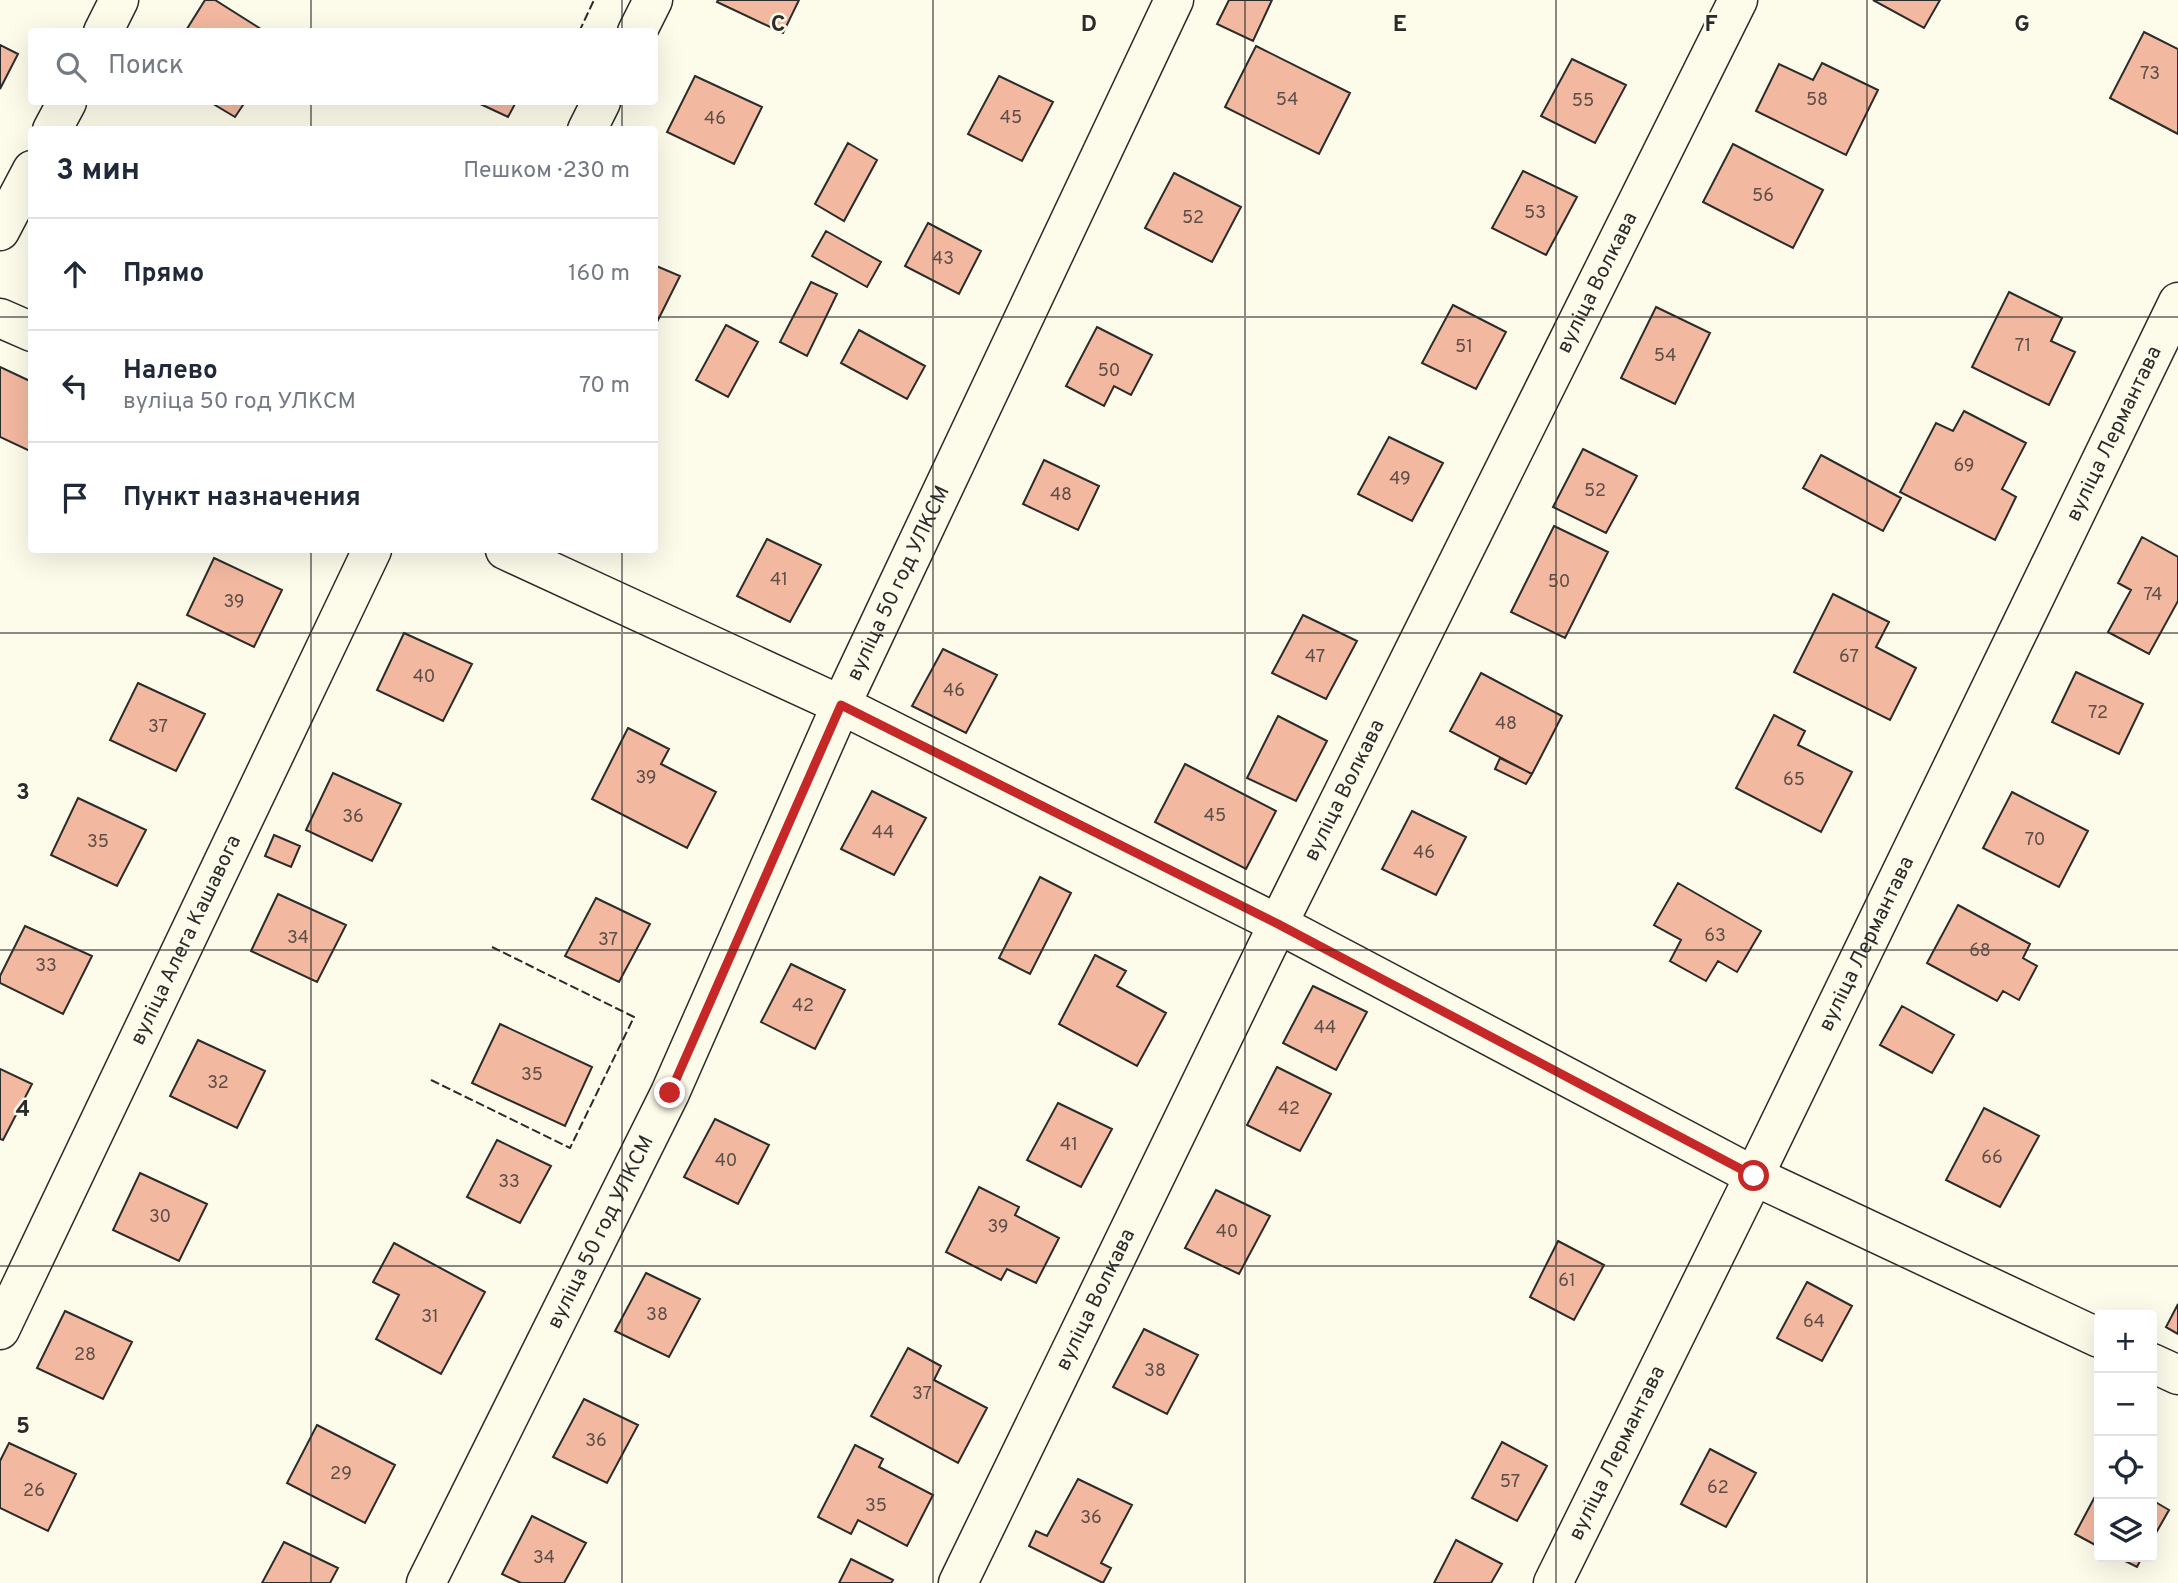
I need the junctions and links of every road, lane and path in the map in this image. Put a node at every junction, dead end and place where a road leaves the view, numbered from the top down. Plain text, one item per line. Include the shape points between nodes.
1 (119, 0) edge
2 (653, 0) edge
3 (1174, 0) edge
4 (1738, 0) edge
5 (105, 28) edge
6 (639, 28) edge
7 (65, 105) edge
8 (600, 105) edge
9 (54, 126) edge
10 (589, 126) edge
11 (28, 178) edge
12 (0, 231) edge
13 (2178, 302) edge
14 (0, 318) edge
15 (28, 330) edge
16 (371, 553) edge
17 (512, 553) edge
18 (841, 705) junction
19 (1278, 924) junction
20 (1754, 1176) junction
21 (0, 1330) edge
22 (2094, 1336) edge
23 (2157, 1365) edge
24 (2178, 1375) edge
25 (426, 1583) edge
26 (958, 1583) edge
27 (1553, 1583) edge

1 - 5 street
2 - 6 street
3 - 18 street, вуліца 50 год УЛКСМ
4 - 19 street, вуліца Волкава
7 - 9 street
8 - 10 street
11 - 12 street
13 - 20 street, вуліца Лермантава
14 - 15 street
16 - 21 street, вуліца Алега Кашавога
17 - 18 street
18 - 19 street
18 - 25 street, вуліца 50 год УЛКСМ via 670,1093
19 - 20 street
19 - 26 street, вуліца Волкава
20 - 22 street
20 - 27 street, вуліца Лермантава
23 - 24 street

